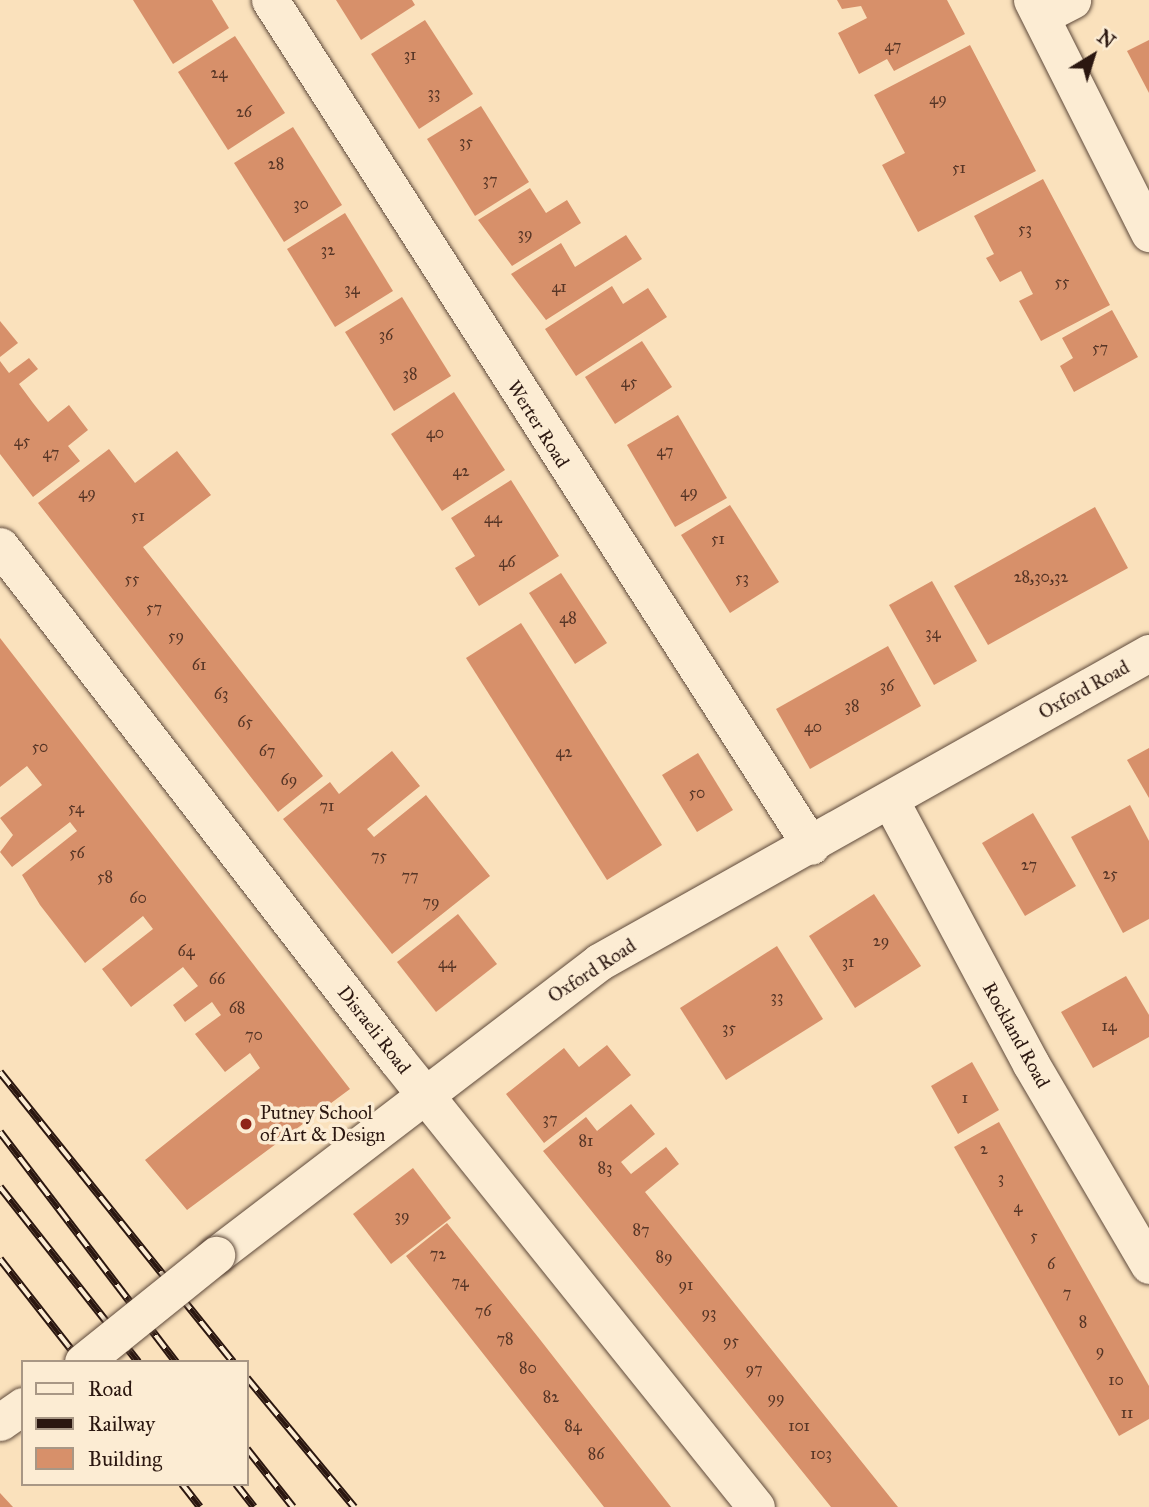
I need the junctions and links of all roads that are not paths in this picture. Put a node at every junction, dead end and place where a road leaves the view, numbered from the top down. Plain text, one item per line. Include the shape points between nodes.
1 (270, 0) edge
2 (1048, 5) edge
3 (1149, 233) edge
4 (0, 546) edge
5 (1149, 653) edge
6 (890, 800) junction
7 (811, 846) junction
8 (427, 1093) junction
9 (1149, 1265) edge
10 (85, 1360) edge
11 (21, 1407) edge
12 (0, 1422) edge
13 (756, 1507) edge

1 - 7 street, Werter Road
2 - 3 street
4 - 8 street, Disraeli Road
5 - 6 street, Oxford Road
6 - 7 street, Oxford Road
6 - 9 street, Rockland Road via 1031,1064
7 - 8 street, Oxford Road via 599,962
8 - 10 street, Oxford Road, bridge
8 - 13 street, Disraeli Road
11 - 12 street

